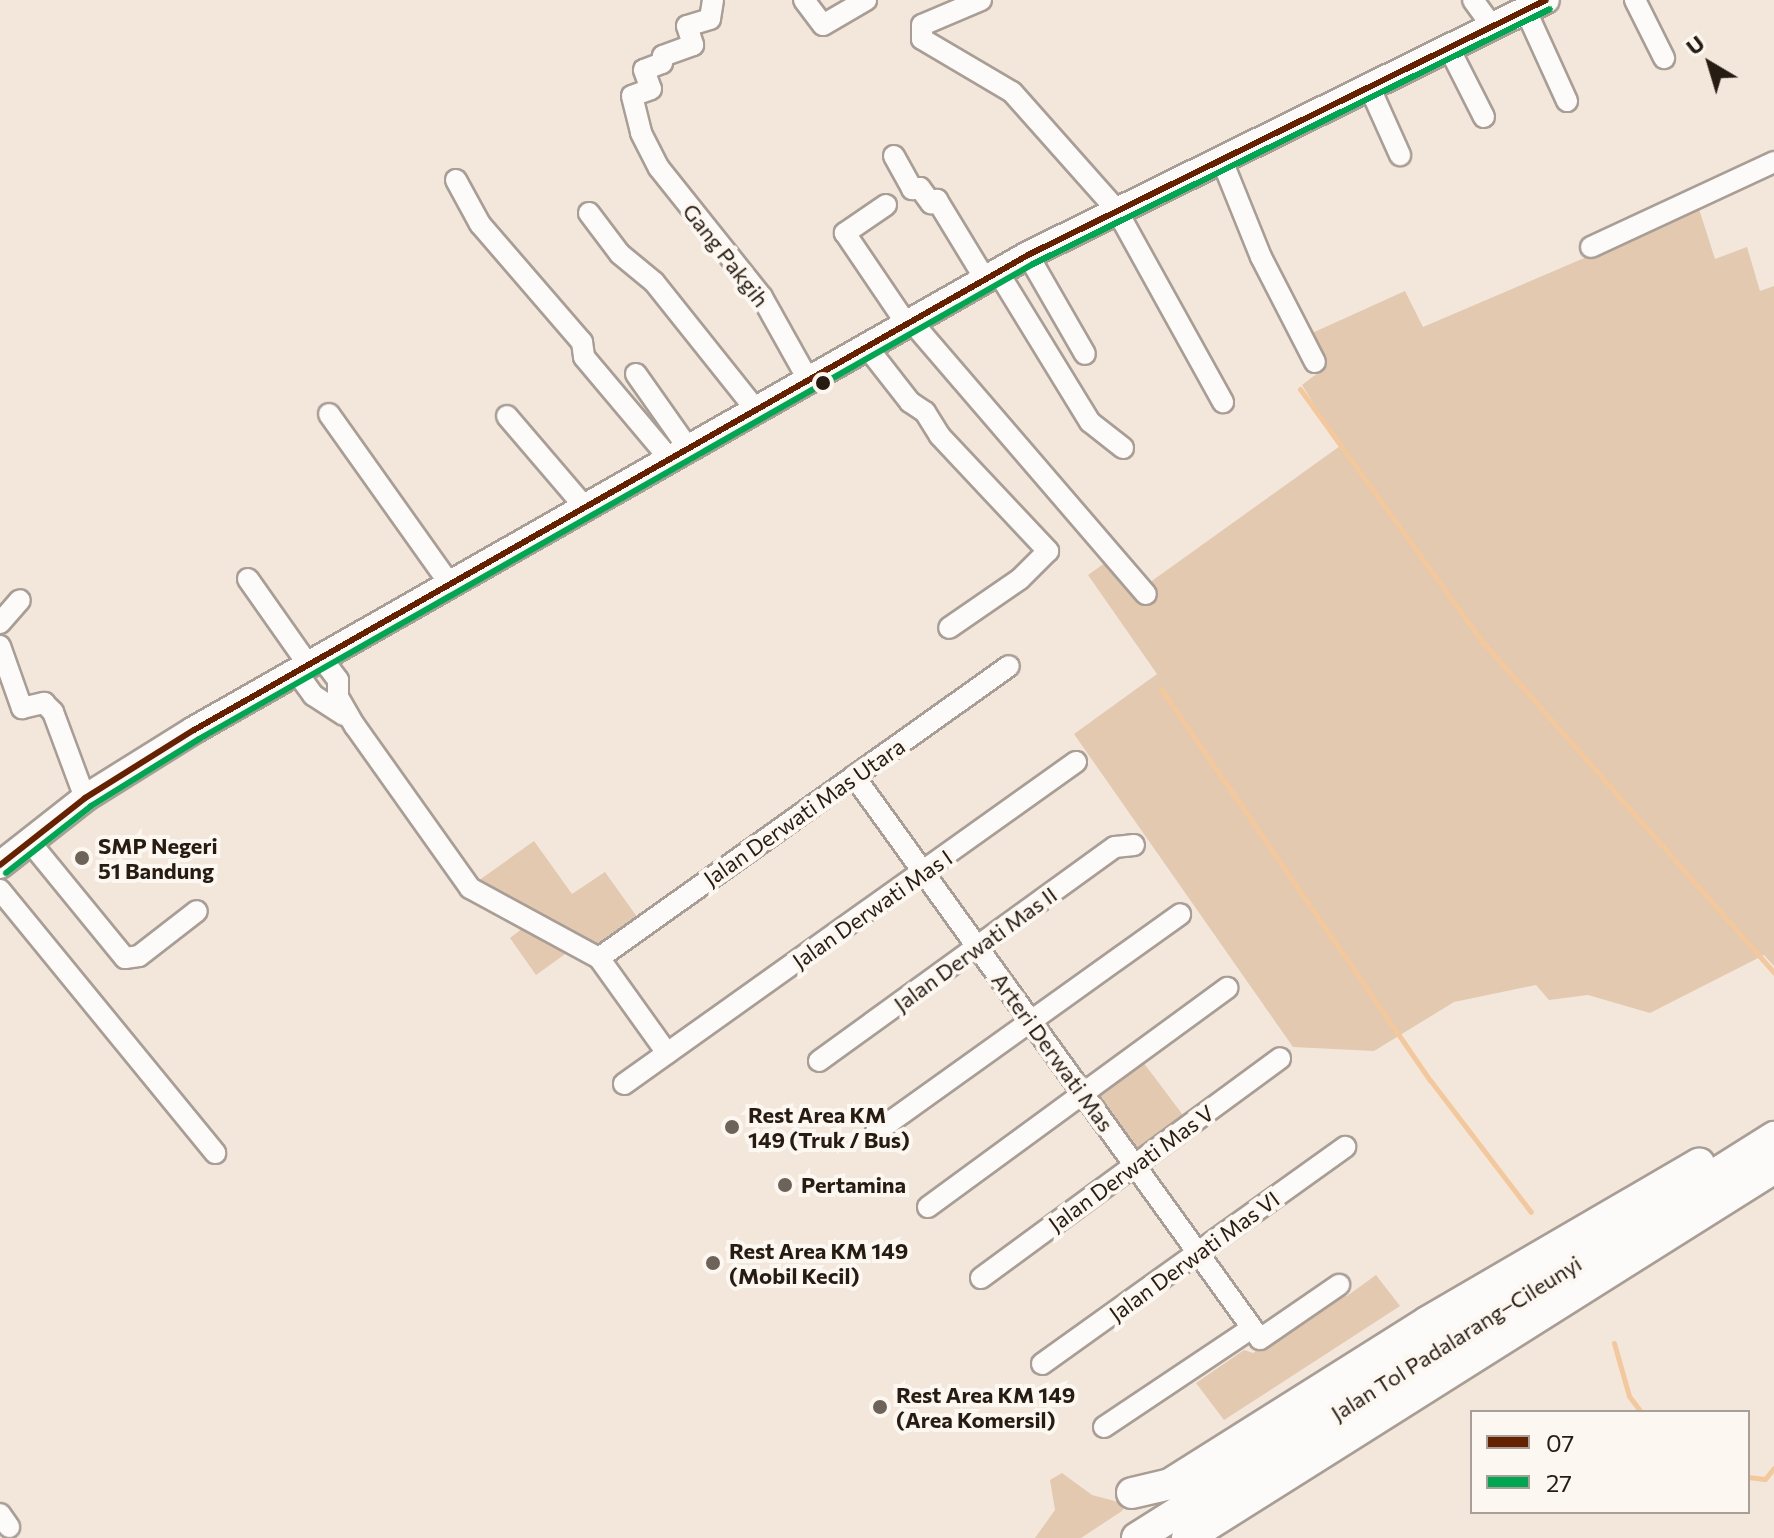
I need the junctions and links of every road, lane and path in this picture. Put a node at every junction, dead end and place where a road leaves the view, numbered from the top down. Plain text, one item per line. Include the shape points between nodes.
1 (804, 0) edge
2 (866, 0) edge
3 (981, 0) edge
4 (1473, 0) edge
5 (1635, 0) edge
6 (717, 2) edge
7 (1536, 5) edge
8 (1493, 28) junction
9 (1450, 50) junction
10 (1664, 58) dead end
11 (1369, 86) junction
12 (1567, 101) dead end
13 (1484, 117) dead end
14 (1400, 155) dead end
15 (894, 156) dead end
16 (1221, 158) junction
17 (1774, 162) edge
18 (456, 180) dead end
19 (886, 205) dead end
20 (1116, 209) junction
21 (589, 213) dead end
22 (1591, 247) dead end
23 (1028, 255) junction
24 (991, 275) junction
25 (908, 322) junction
26 (867, 347) junction
27 (1085, 354) dead end
28 (1315, 362) dead end
29 (636, 374) dead end
30 (809, 381) junction
31 (1223, 402) dead end
32 (757, 411) junction
33 (329, 414) dead end
34 (507, 416) dead end
35 (1123, 448) dead end
36 (680, 454) junction
37 (584, 506) junction
38 (248, 579) dead end
39 (450, 584) junction
40 (1146, 594) dead end
41 (20, 600) dead end
42 (0, 623) edge
43 (949, 628) dead end
44 (0, 646) edge
45 (307, 663) junction
46 (1009, 666) dead end
47 (355, 726) junction
48 (1076, 762) dead end
49 (854, 776) junction
50 (85, 798) junction
51 (30, 842) junction
52 (1134, 845) dead end
53 (0, 865) edge
54 (924, 872) junction
55 (0, 890) edge
56 (197, 911) dead end
57 (1180, 914) dead end
58 (978, 947) junction
59 (599, 958) junction
60 (1227, 988) dead end
61 (1030, 1020) junction
62 (667, 1053) junction
63 (1280, 1058) dead end
64 (819, 1061) dead end
65 (624, 1084) dead end
66 (1084, 1095) junction
67 (1774, 1125) edge
68 (876, 1132) dead end
69 (1774, 1137) edge
70 (1345, 1147) dead end
71 (215, 1153) dead end
72 (1134, 1165) junction
73 (1774, 1168) edge
74 (928, 1207) dead end
75 (1197, 1252) junction
76 (981, 1278) dead end
77 (1339, 1285) dead end
78 (1252, 1328) junction
79 (1042, 1364) dead end
80 (1104, 1427) dead end
81 (1132, 1493) dead end
82 (1137, 1538) edge
83 (1187, 1538) edge

1 - 2 street via 823,25
3 - 20 street via 922,25 922,39 1012,92
4 - 8 street
5 - 10 street
6 - 30 street, Gang Pakgih via 710,19 687,26 693,45 644,70 651,89 632,96 641,133 659,168 762,297
7 - 8 main road
7 - 12 street
8 - 9 main road
9 - 11 main road
9 - 13 street
11 - 14 street
11 - 16 main road
15 - 24 street via 912,189 920,188 931,203 937,200
16 - 20 main road
16 - 28 street via 1261,257
17 - 22 street
18 - 36 street via 480,224 582,342 584,357
19 - 25 street via 845,233
20 - 23 main road
20 - 31 street
21 - 32 street via 620,254 654,282
23 - 24 main road
23 - 27 street
24 - 25 main road
24 - 35 street via 1097,430
25 - 26 main road
25 - 40 street
26 - 30 main road
26 - 43 street via 940,436 1048,551 1020,579
29 - 36 street
30 - 32 main road
32 - 36 main road
33 - 39 street
34 - 37 street
36 - 37 main road
37 - 39 main road
38 - 45 street
39 - 45 main road
41 - 42 street
44 - 50 street via 22,708 44,703 53,712
45 - 47 street via 313,695 331,702
45 - 47 street via 338,680 338,697
45 - 50 main road
46 - 49 street, Jalan Derwati Mas Utara
47 - 59 street via 470,888 532,916
48 - 54 street, Jalan Derwati Mas I
49 - 54 street, Arteri Derwati Mas
49 - 59 street, Jalan Derwati Mas Utara
50 - 51 main road
51 - 53 main road
51 - 56 street via 125,958 139,956
52 - 58 street, Jalan Derwati Mas II via 1115,847
54 - 58 street, Arteri Derwati Mas
54 - 62 street, Jalan Derwati Mas I
55 - 71 street
57 - 61 street
58 - 61 street, Arteri Derwati Mas
58 - 64 street, Jalan Derwati Mas II
59 - 62 street
60 - 66 street
61 - 66 street, Arteri Derwati Mas
61 - 68 street
62 - 65 street, Jalan Derwati Mas I
63 - 72 street, Jalan Derwati Mas V
66 - 72 street, Arteri Derwati Mas
66 - 74 street
67 - 81 highway via 1611,1212 1170,1484
69 - 82 highway, Jalan Tol Padalarang–Cileunyi
70 - 75 street, Jalan Derwati Mas VI
72 - 75 street, Arteri Derwati Mas
72 - 76 street, Jalan Derwati Mas V
73 - 83 highway, Jalan Tol Padalarang–Cileunyi
75 - 78 street, Arteri Derwati Mas
75 - 79 street, Jalan Derwati Mas VI
77 - 78 street via 1260,1339
78 - 80 street

